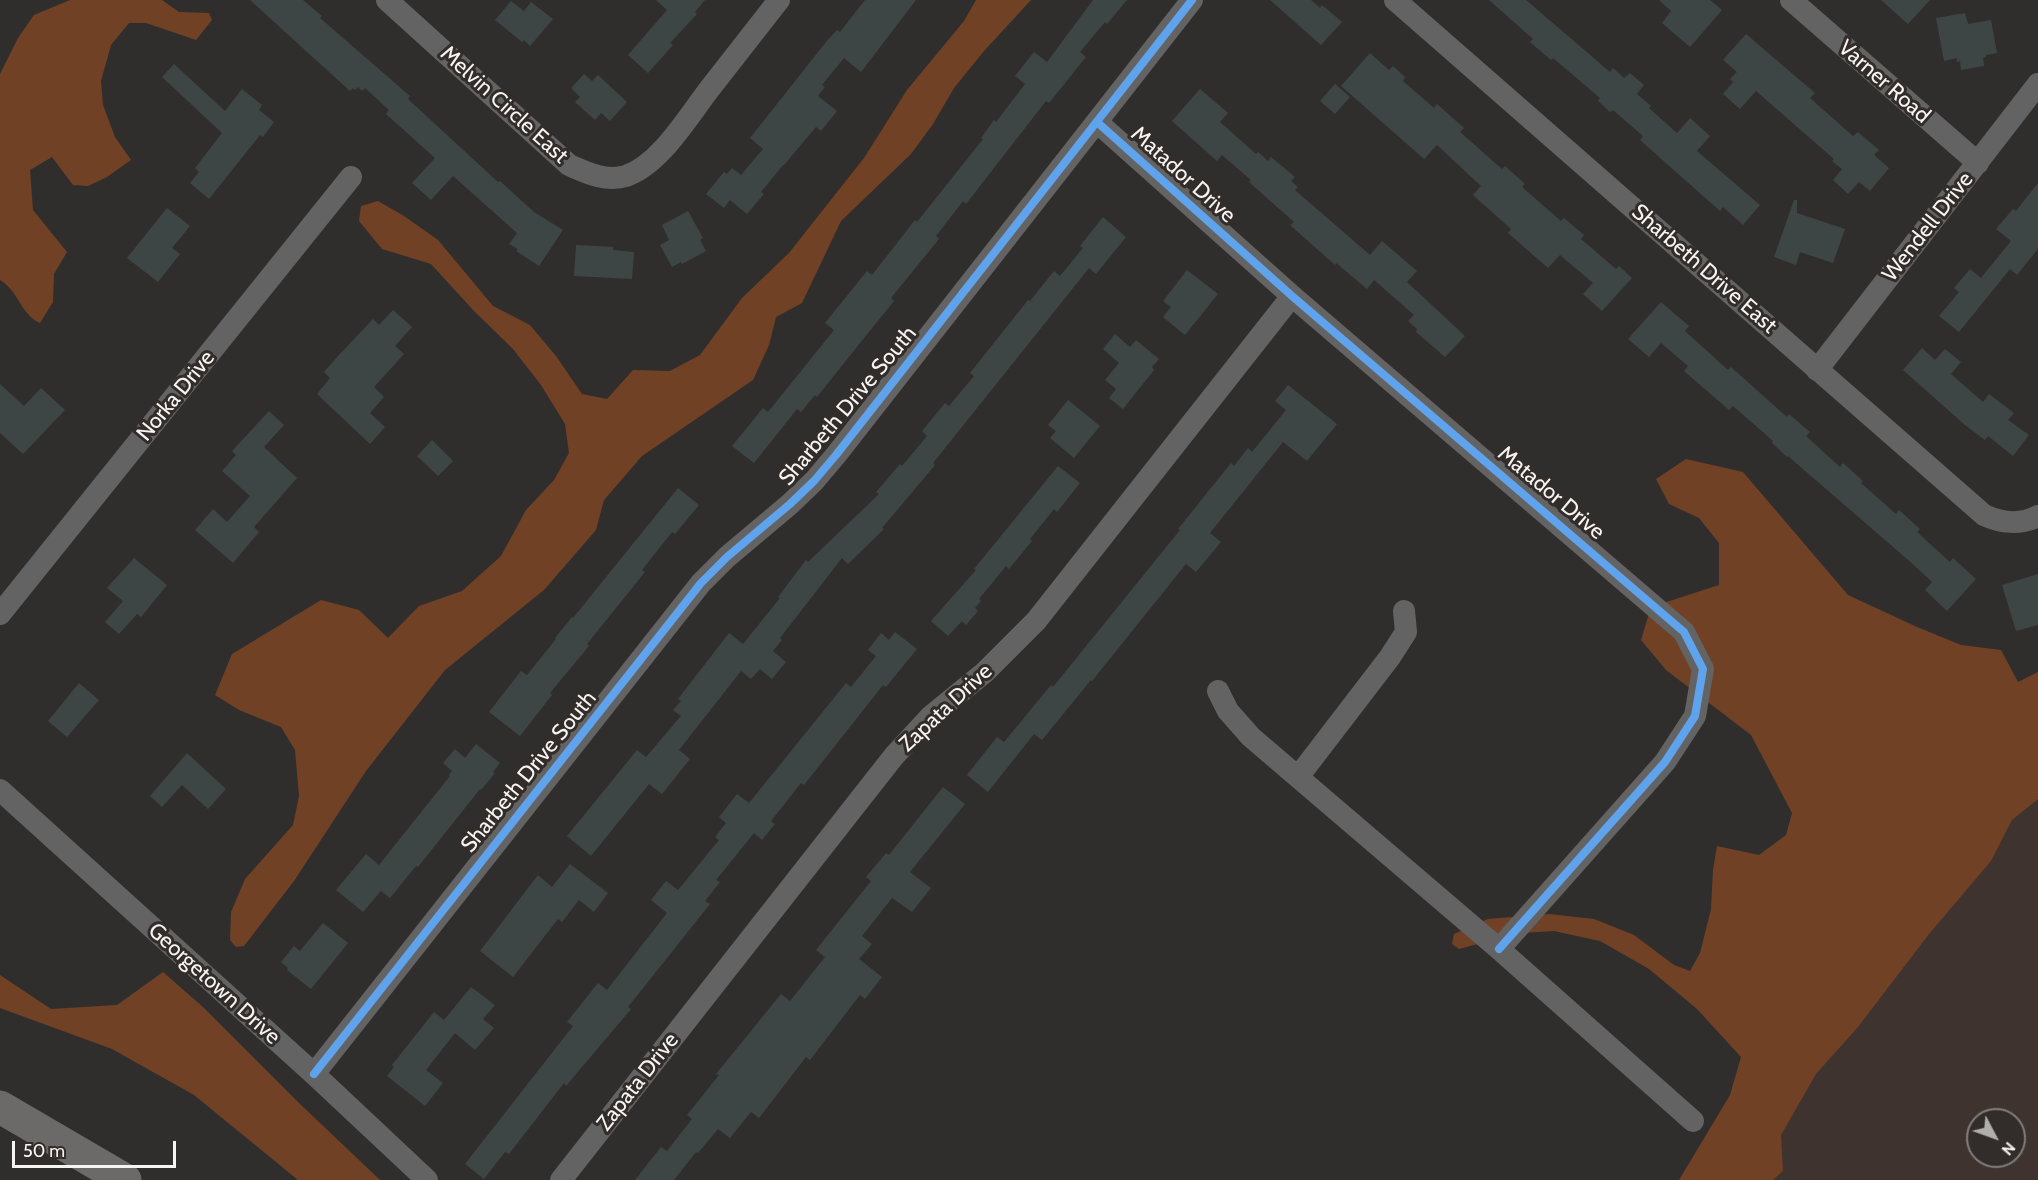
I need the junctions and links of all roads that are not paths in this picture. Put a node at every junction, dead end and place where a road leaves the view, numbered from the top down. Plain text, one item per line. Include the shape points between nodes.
1 (387, 0) edge
2 (779, 0) edge
3 (1192, 0) edge
4 (1395, 0) edge
5 (1791, 0) edge
6 (2038, 84) edge
7 (1097, 122) junction
8 (1978, 163) junction
9 (351, 177) dead end
10 (1292, 296) junction
11 (1817, 370) junction
12 (2029, 519) edge
13 (1404, 611) dead end
14 (0, 614) edge
15 (1218, 691) dead end
16 (1298, 777) junction
17 (0, 790) edge
18 (1499, 949) junction
19 (314, 1074) junction
20 (0, 1107) edge
21 (1693, 1121) dead end
22 (125, 1180) edge
23 (427, 1180) edge
24 (561, 1180) edge

1 - 2 street, Melvin Circle East via 569,165 608,178 635,172 662,150
3 - 7 street, Sharbeth Drive South
4 - 11 street, Sharbeth Drive East
5 - 8 street, Varner Road
6 - 8 street, Wendell Drive
7 - 10 street, Matador Drive
7 - 19 street, Sharbeth Drive South via 814,481 701,583
8 - 11 street, Wendell Drive
9 - 14 street, Norka Drive
10 - 18 street, Matador Drive via 1676,624 1703,669 1695,716 1665,762
10 - 24 street, Zapata Drive via 1036,621 894,756
11 - 12 street, Sharbeth Drive East via 1984,515 1997,521
13 - 16 street via 1406,632
15 - 16 street via 1228,711 1251,737
16 - 18 street
17 - 19 street, Georgetown Drive
18 - 21 street
19 - 23 street, Georgetown Drive
20 - 22 highway

